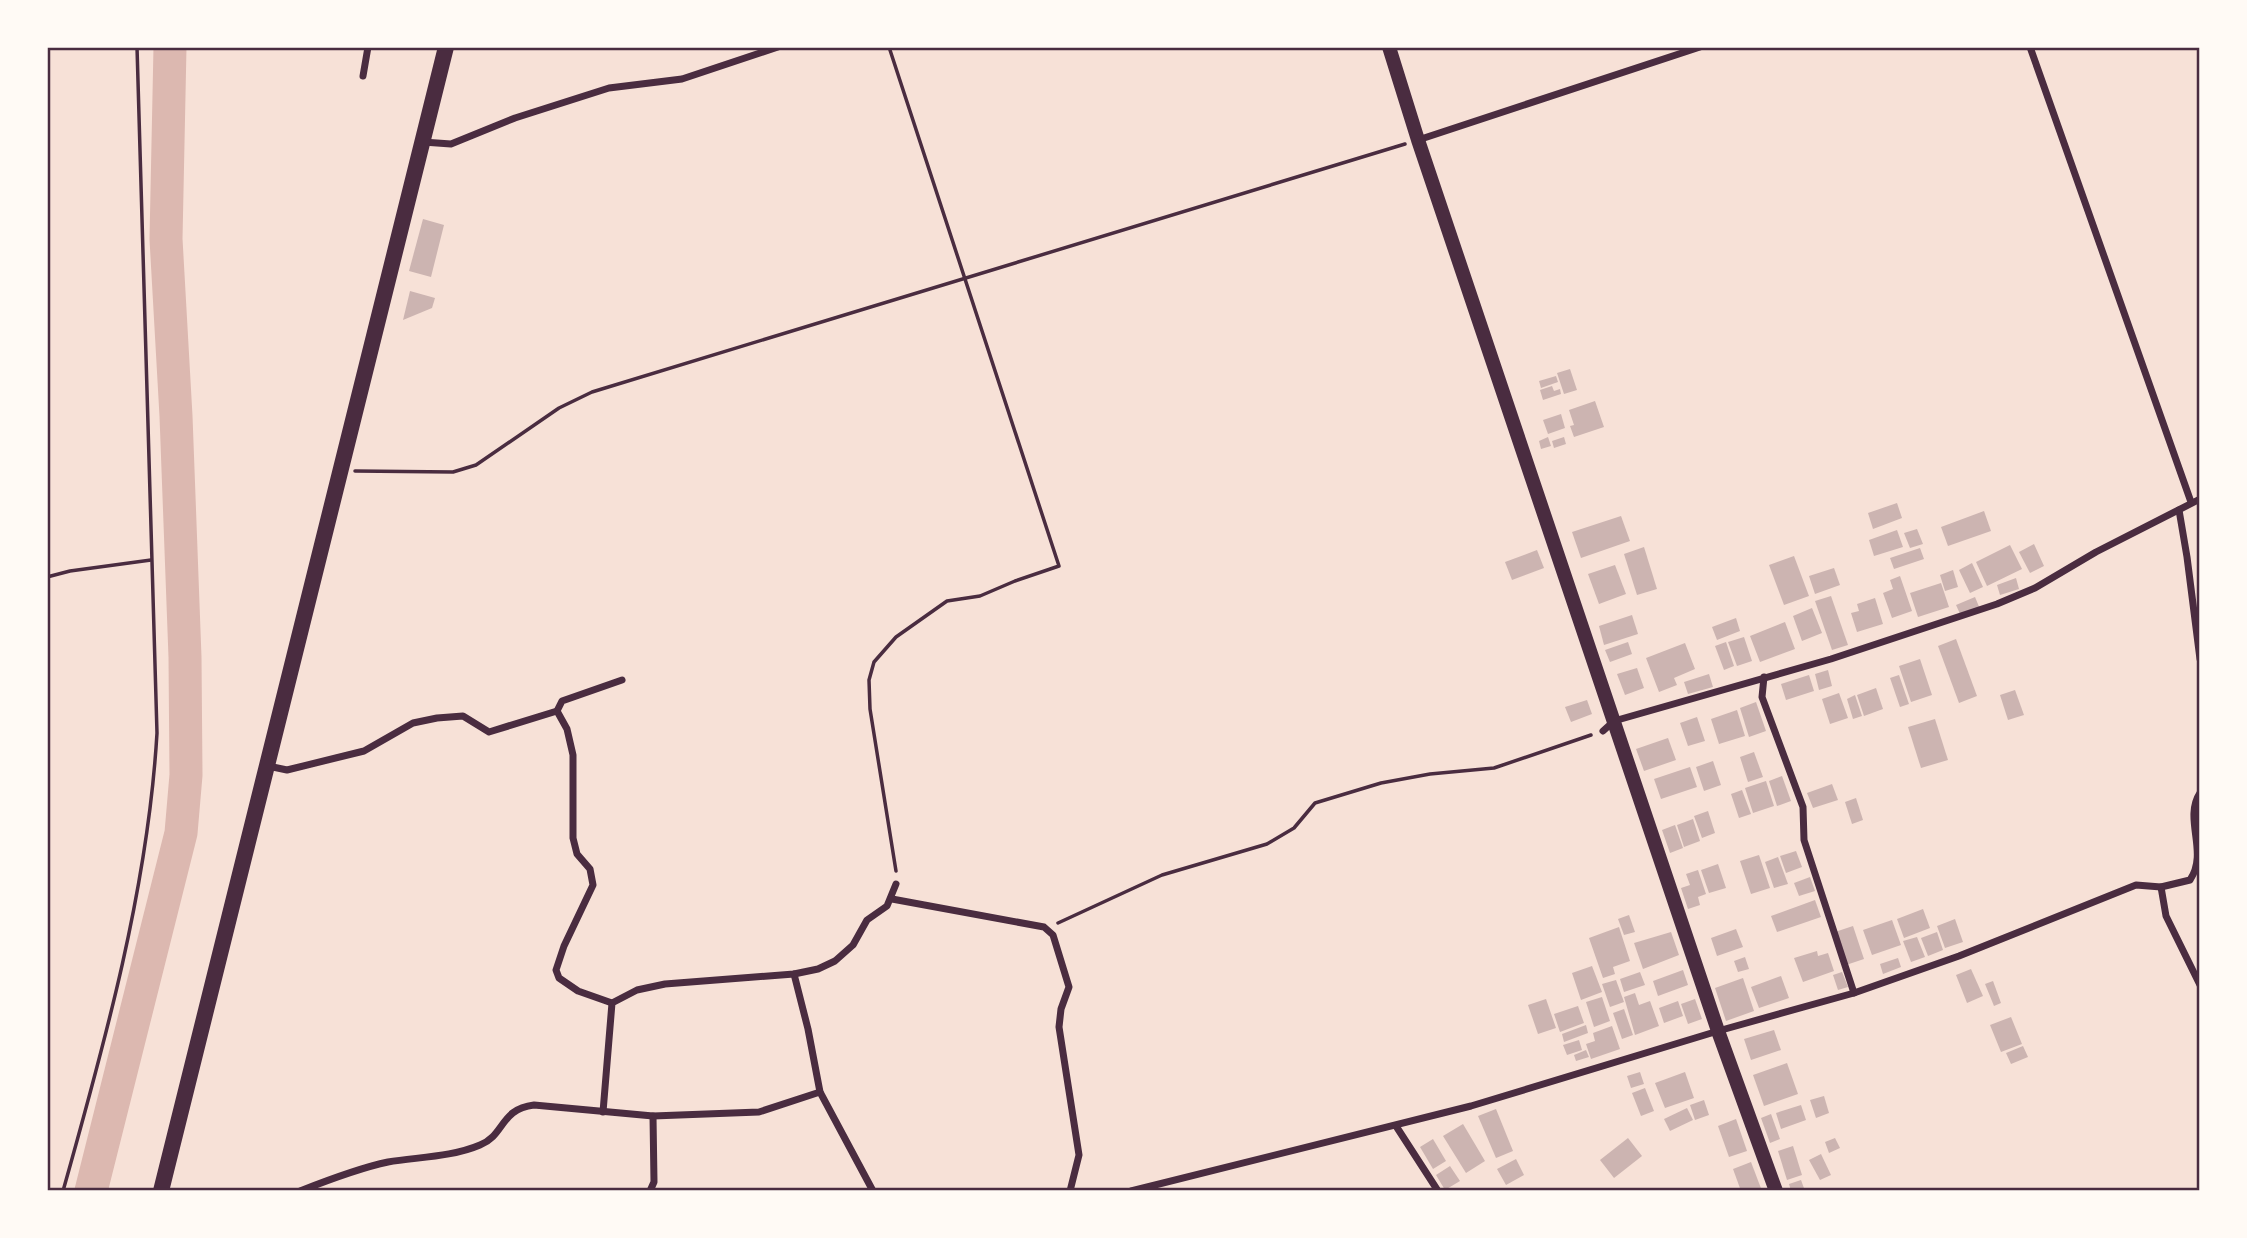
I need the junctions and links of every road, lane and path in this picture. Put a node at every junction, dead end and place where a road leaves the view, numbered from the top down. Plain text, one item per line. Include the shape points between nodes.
1 (137, 47) edge
2 (368, 47) edge
3 (446, 47) edge
4 (778, 47) edge
5 (889, 47) edge
6 (1389, 47) edge
7 (1700, 47) edge
8 (2030, 47) edge
9 (363, 76) dead end
10 (1418, 139) junction
11 (422, 142) junction
12 (964, 278) junction
13 (339, 471) junction
14 (2200, 499) edge
15 (2191, 502) junction
16 (2179, 510) junction
17 (151, 560) junction
18 (47, 577) edge
19 (2200, 659) edge
20 (1764, 677) junction
21 (622, 680) dead end
22 (557, 711) junction
23 (1608, 726) junction
24 (268, 766) junction
25 (2200, 793) edge
26 (896, 884) joint
27 (2161, 887) junction
28 (892, 899) junction
29 (1049, 930) junction
30 (794, 974) junction
31 (2200, 985) edge
32 (1854, 993) junction
33 (612, 1003) junction
34 (1718, 1031) junction
35 (820, 1092) junction
36 (603, 1112) junction
37 (653, 1116) junction
38 (1395, 1126) junction
39 (63, 1191) edge
40 (161, 1191) edge
41 (300, 1191) edge
42 (650, 1191) edge
43 (873, 1191) edge
44 (1070, 1191) edge
45 (1131, 1191) edge
46 (1438, 1191) edge
47 (1776, 1191) edge

1 - 17 path
2 - 9 street
3 - 11 highway
4 - 11 street via 682,79 609,88 451,144
5 - 12 path
6 - 10 main road
7 - 10 street
8 - 15 street
10 - 12 path
10 - 23 main road
11 - 13 highway
12 - 13 path via 592,392 559,408 476,465 453,472
12 - 26 path via 1059,566 980,596 947,601 895,638 874,662 870,709
13 - 24 highway
14 - 15 street
15 - 16 street
16 - 19 street
16 - 20 street via 2010,599
17 - 18 path
17 - 39 path via 157,733 153,793 134,911
20 - 23 street
20 - 32 street via 1762,697 1803,807 1804,840
21 - 22 street via 562,701
22 - 24 street via 489,732 463,716 437,718 413,723 363,751 287,770
22 - 33 street via 573,755 573,838 577,854 590,869 593,885 556,970 559,978 578,991
23 - 29 path via 1494,768 1393,781 1315,803 1294,828 1267,844 1162,875
23 - 34 main road
24 - 40 highway
25 - 27 street via 2194,817 2198,869 2190,880
26 - 28 street
27 - 31 street via 2166,915
27 - 32 street via 2136,885
28 - 29 street
28 - 30 street via 867,920 853,945 835,961
29 - 44 street via 1069,987 1059,1027 1079,1155
30 - 33 street via 665,984 637,990
30 - 35 street
32 - 34 street
33 - 36 street
34 - 38 street
34 - 47 main road
35 - 37 street via 759,1112
35 - 43 street
36 - 37 street
36 - 41 street via 520,1107 482,1144 385,1163
37 - 42 street via 654,1182
38 - 45 street
38 - 46 street

